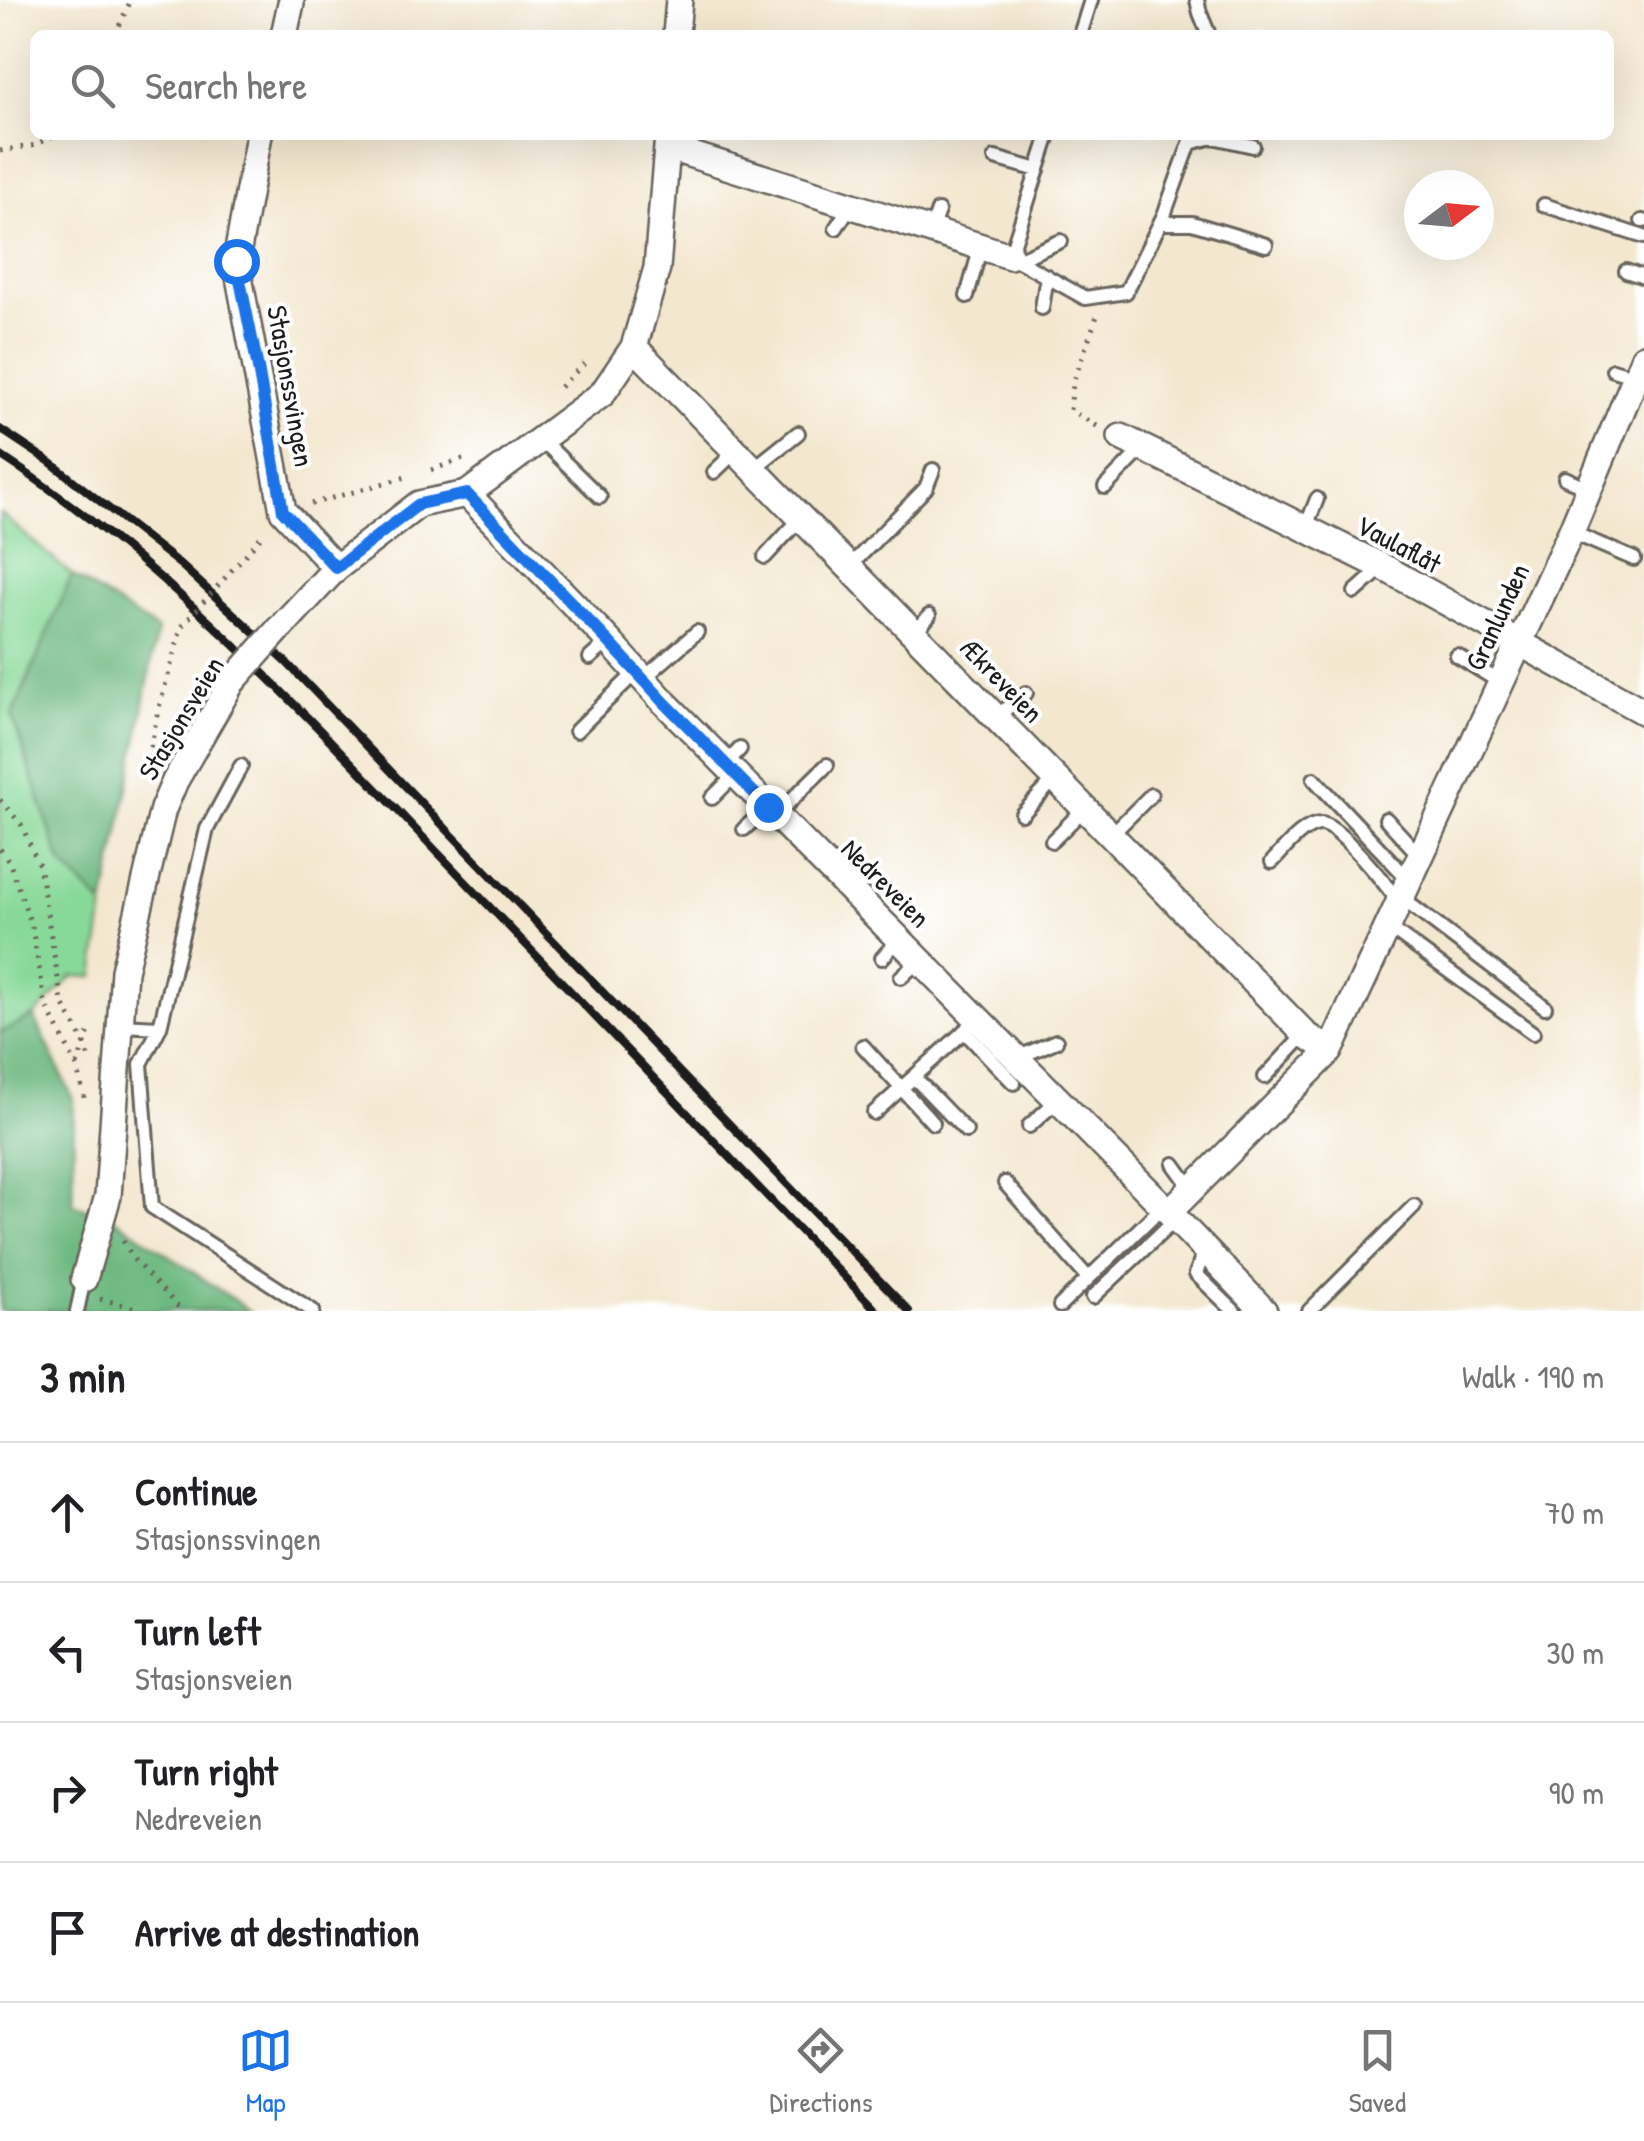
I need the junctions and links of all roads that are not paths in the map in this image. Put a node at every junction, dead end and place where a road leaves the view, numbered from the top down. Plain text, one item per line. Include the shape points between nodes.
1 (679, 0) edge
2 (1091, 0) edge
3 (1197, 0) edge
4 (291, 3) dead end
5 (285, 30) edge
6 (676, 30) edge
7 (1082, 30) edge
8 (1207, 30) edge
9 (258, 140) edge
10 (1047, 140) edge
11 (1202, 140) edge
12 (1226, 140) edge
13 (668, 141) edge
14 (1253, 146) dead end
15 (994, 158) dead end
16 (1038, 170) junction
17 (851, 205) junction
18 (1544, 206) dead end
19 (1160, 223) junction
20 (836, 228) dead end
21 (1644, 237) edge
22 (1062, 242) dead end
23 (1266, 245) dead end
24 (981, 246) junction
25 (1014, 258) junction
26 (1626, 271) dead end
27 (1047, 276) junction
28 (1644, 277) edge
29 (967, 296) dead end
30 (1042, 308) dead end
31 (634, 347) junction
32 (1631, 368) edge
33 (798, 433) dead end
34 (542, 440) junction
35 (1132, 442) joint
36 (745, 460) junction
37 (932, 470) dead end
38 (714, 472) dead end
39 (1565, 478) dead end
40 (1105, 488) dead end
41 (1590, 489) junction
42 (467, 494) junction
43 (600, 497) dead end
44 (1317, 499) dead end
45 (801, 518) junction
46 (1305, 528) junction
47 (1572, 532) junction
48 (765, 558) dead end
49 (1634, 558) dead end
50 (849, 566) junction
51 (336, 568) junction
52 (1382, 568) junction
53 (1355, 592) dead end
54 (697, 632) dead end
55 (1518, 644) junction
56 (1456, 656) dead end
57 (640, 675) junction
58 (1500, 682) junction
59 (1026, 693) dead end
60 (1644, 712) edge
61 (996, 717) junction
62 (576, 731) dead end
63 (734, 762) junction
64 (826, 765) dead end
65 (242, 766) dead end
66 (1056, 778) junction
67 (1314, 780) dead end
68 (1151, 796) dead end
69 (712, 798) dead end
70 (1084, 808) junction
71 (772, 811) junction
72 (1022, 814) dead end
73 (1386, 819) dead end
74 (744, 830) dead end
75 (1111, 835) junction
76 (1052, 841) dead end
77 (1420, 855) junction
78 (1272, 862) dead end
79 (1402, 892) junction
80 (1387, 926) junction
81 (1544, 1007) dead end
82 (971, 1025) junction
83 (120, 1026) junction
84 (160, 1028) junction
85 (1532, 1033) dead end
86 (1305, 1034) junction
87 (1056, 1041) dead end
88 (863, 1046) dead end
89 (1330, 1051) junction
90 (1015, 1070) junction
91 (914, 1077) junction
92 (1265, 1077) dead end
93 (900, 1089) junction
94 (1058, 1100) junction
95 (874, 1113) dead end
96 (933, 1123) dead end
97 (1029, 1126) dead end
98 (966, 1131) dead end
99 (1174, 1164) dead end
100 (1006, 1184) dead end
101 (1192, 1188) junction
102 (1414, 1206) dead end
103 (1169, 1212) junction
104 (1205, 1249) junction
105 (84, 1278) joint
106 (1088, 1278) junction
107 (1093, 1297) dead end
108 (1060, 1306) dead end
109 (77, 1311) edge
110 (313, 1311) edge
111 (1234, 1311) edge
112 (1264, 1311) edge
113 (1309, 1311) edge

1 - 6 street
2 - 7 lane
3 - 8 lane
4 - 5 street
9 - 51 street, Stasjonssvingen via 236,261 283,511
10 - 16 lane
11 - 19 lane via 1190,143
12 - 14 lane
13 - 17 street
13 - 31 street, Stasjonsveien via 657,268
15 - 16 lane
16 - 25 lane
17 - 20 lane
17 - 24 street via 934,221
18 - 21 lane
19 - 23 lane via 1192,223
19 - 27 lane via 1126,292 1085,298
22 - 25 lane
24 - 25 street
24 - 29 lane
25 - 27 lane
26 - 28 lane
27 - 30 lane
31 - 34 street, Stasjonsveien via 602,394
31 - 36 street, Ækreveien
32 - 41 street, Granlunden
33 - 36 lane
34 - 42 street, Stasjonsveien
34 - 43 lane
35 - 40 lane
35 - 46 street, Vaulaflåt
36 - 38 lane
36 - 45 street, Ækreveien
37 - 50 lane via 926,488
39 - 41 lane
41 - 47 street, Granlunden
42 - 51 street, Stasjonsveien via 419,504
42 - 57 street, Nedreveien via 599,650
44 - 46 lane
45 - 48 lane
45 - 50 street, Ækreveien via 814,543
46 - 52 street, Vaulaflåt
47 - 49 lane
47 - 55 street, Granlunden
50 - 61 street, Ækreveien
51 - 83 street, Stasjonsveien, bridge via 232,682 175,780 124,971
52 - 53 lane
52 - 55 street, Vaulaflåt
54 - 57 lane
55 - 58 street, Granlunden
55 - 60 street, Vaulaflåt
56 - 58 lane
57 - 62 lane
57 - 63 street, Nedreveien
58 - 77 street, Granlunden
59 - 61 lane
61 - 66 street, Ækreveien
63 - 69 lane
63 - 71 street, Nedreveien
64 - 71 lane
65 - 84 lane via 206,829
66 - 70 street, Ækreveien
66 - 72 lane
67 - 79 lane
68 - 75 lane
70 - 75 street, Ækreveien
70 - 76 lane
71 - 74 lane
71 - 82 street, Nedreveien via 890,948
73 - 77 lane
75 - 86 street, Ækreveien
77 - 79 street, Granlunden
78 - 79 lane via 1321,824
79 - 80 street, Granlunden
79 - 81 lane
80 - 85 lane
80 - 89 street, Granlunden
82 - 90 street, Nedreveien
82 - 91 lane
83 - 84 lane
83 - 105 street, Stasjonsveien via 106,1206
84 - 110 lane via 140,1064 152,1207
86 - 89 street, Ækreveien
86 - 92 lane
87 - 90 lane
88 - 93 lane
89 - 101 street, Granlunden
90 - 94 street, Nedreveien
91 - 93 lane
91 - 98 lane
93 - 95 lane
93 - 96 lane
94 - 97 lane
94 - 103 street, Nedreveien
99 - 101 lane
100 - 106 lane
101 - 103 street, Granlunden
102 - 113 lane
103 - 104 street, Nedreveien
103 - 106 lane
103 - 107 lane
104 - 111 lane via 1196,1274
104 - 112 street, Nedreveien
105 - 109 lane
106 - 108 lane

